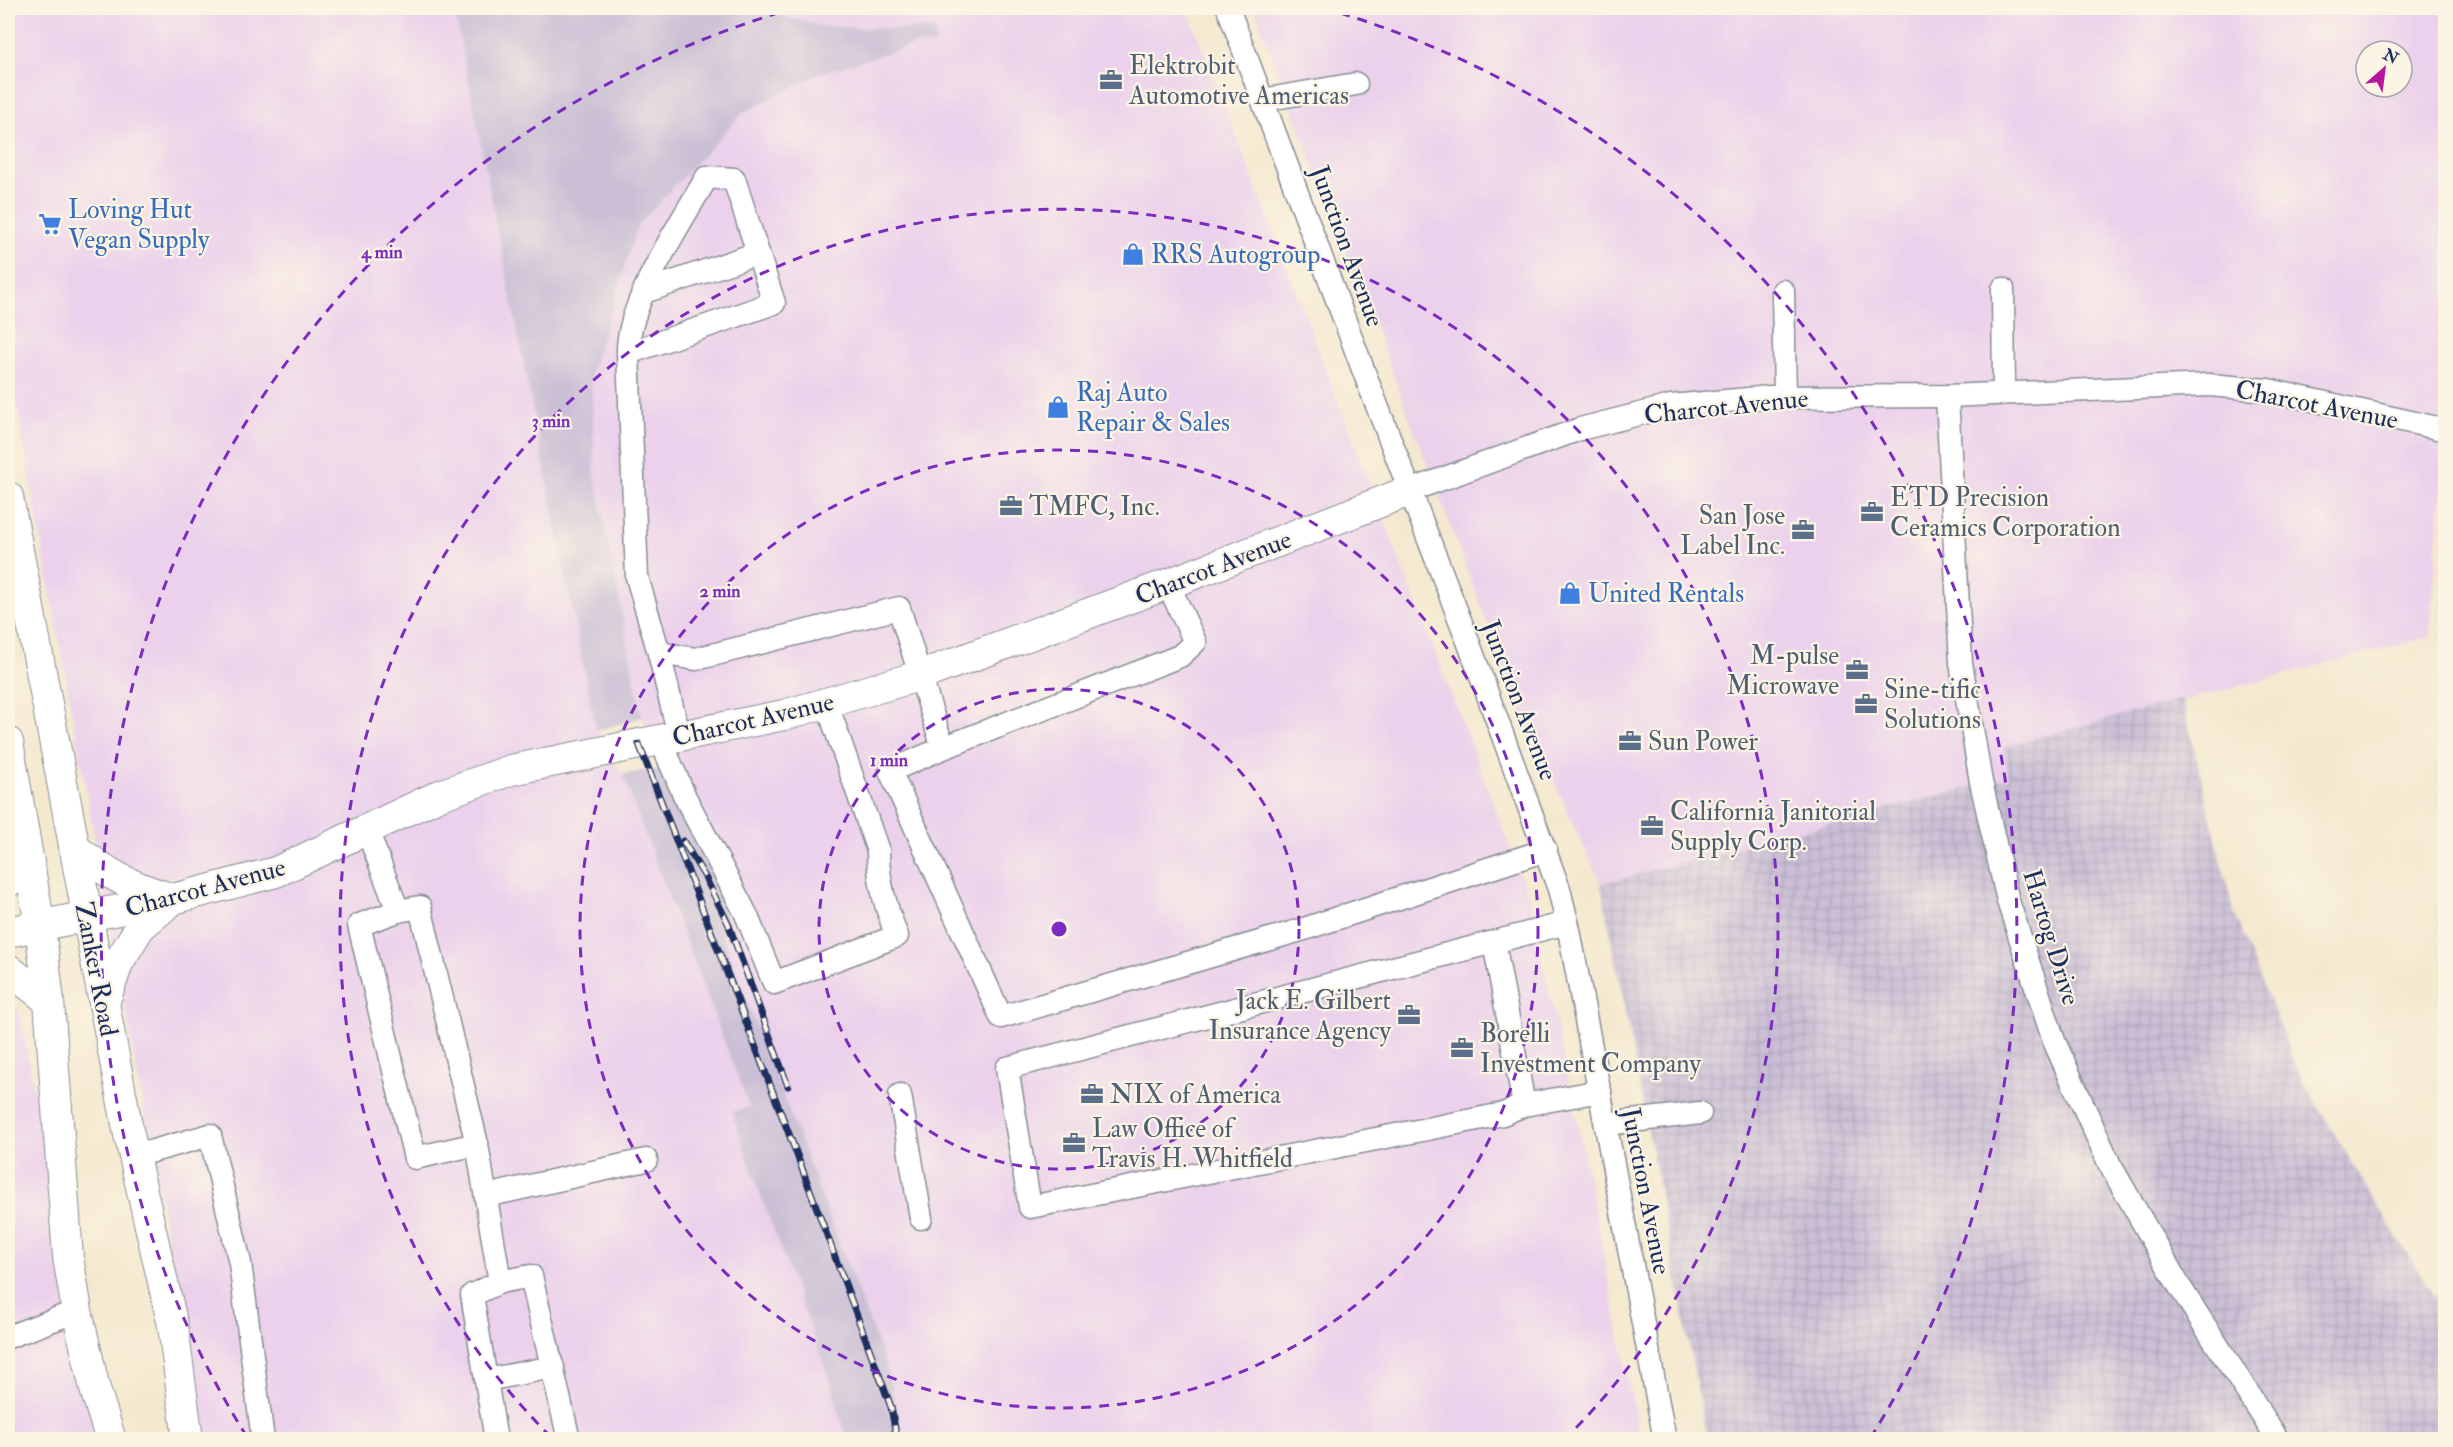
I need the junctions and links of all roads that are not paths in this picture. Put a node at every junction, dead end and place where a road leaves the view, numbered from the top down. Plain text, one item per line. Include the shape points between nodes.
1 (1228, 8) edge
2 (1356, 84) dead end
3 (1263, 100) junction
4 (758, 253) junction
5 (2003, 289) dead end
6 (1783, 291) dead end
7 (644, 292) junction
8 (628, 353) junction
9 (2004, 393) junction
10 (1947, 396) junction
11 (1785, 397) junction
12 (2435, 428) edge
13 (1409, 491) junction
14 (8, 497) edge
15 (1168, 584) junction
16 (659, 653) junction
17 (919, 676) junction
18 (827, 704) junction
19 (670, 739) junction
20 (8, 742) edge
21 (943, 748) junction
22 (367, 830) junction
23 (25, 846) junction
24 (74, 848) junction
25 (1546, 850) junction
26 (8, 882) edge
27 (173, 899) junction
28 (398, 911) junction
29 (87, 918) junction
30 (1568, 923) junction
31 (40, 926) junction
32 (8, 932) edge
33 (1494, 942) junction
34 (8, 969) edge
35 (50, 1001) junction
36 (104, 1006) junction
37 (1600, 1091) junction
38 (900, 1095) dead end
39 (1524, 1105) junction
40 (1700, 1113) dead end
41 (1606, 1124) junction
42 (477, 1144) junction
43 (135, 1156) junction
44 (646, 1161) dead end
45 (486, 1196) junction
46 (921, 1218) dead end
47 (500, 1282) junction
48 (77, 1311) junction
49 (8, 1337) edge
50 (553, 1367) junction
51 (486, 1380) junction
52 (111, 1440) edge
53 (188, 1440) edge
54 (263, 1440) edge
55 (496, 1440) edge
56 (569, 1440) edge
57 (1665, 1440) edge
58 (2278, 1440) edge

1 - 3 street, Junction Avenue
2 - 3 street
3 - 13 street, Junction Avenue
4 - 7 street
4 - 7 street via 734,179 707,177
4 - 8 street via 774,303
5 - 9 street
6 - 11 street
7 - 8 street via 627,339
8 - 16 street via 637,577
9 - 10 street, Charcot Avenue
9 - 12 street, Charcot Avenue via 2209,385 2268,390
10 - 11 street, Charcot Avenue
10 - 58 street, Hartog Drive via 1961,663 1981,782 2008,901 2054,1041 2110,1165 2178,1284
11 - 13 street, Charcot Avenue via 1671,406 1580,429
13 - 15 main road, Charcot Avenue
13 - 25 street, Junction Avenue
14 - 24 main road, Zanker Road
15 - 17 main road, Charcot Avenue
15 - 21 street via 1195,642 1180,656
16 - 17 street via 696,659 899,608
16 - 19 street
17 - 18 main road, Charcot Avenue
17 - 21 street
18 - 19 main road, Charcot Avenue
18 - 19 street via 878,851 883,899 897,936 774,982 746,914 685,797
19 - 22 main road, Charcot Avenue via 511,770 440,795
20 - 23 main road, Zanker Road
21 - 25 street via 890,771 1001,1017 1302,930
22 - 27 main road, Charcot Avenue via 276,872
22 - 28 street
23 - 26 main road
23 - 31 main road, Zanker Road
24 - 27 main road via 109,874 138,889
24 - 29 main road, Zanker Road
25 - 30 street, Junction Avenue
27 - 29 main road, Charcot Avenue
27 - 36 main road via 140,927 118,963
28 - 42 street via 420,907
28 - 42 street via 359,925 415,1158
29 - 31 main road, Charcot Avenue
29 - 36 main road, Zanker Road
30 - 33 street
30 - 37 street, Junction Avenue
31 - 32 main road, Charcot Avenue
31 - 35 main road, Zanker Road
33 - 39 street
33 - 39 street via 1007,1068 1030,1207 1503,1114
34 - 35 main road
35 - 48 main road, Zanker Road via 68,1257
36 - 43 main road, Zanker Road
37 - 39 street
37 - 41 street, Junction Avenue
38 - 46 street
40 - 41 street
41 - 57 street, Junction Avenue
42 - 45 street
43 - 53 main road, Zanker Road via 173,1326
43 - 54 street via 210,1135 240,1263
44 - 45 street
45 - 47 street
47 - 50 street via 531,1276
47 - 51 street via 472,1294
48 - 49 street
48 - 52 main road, Zanker Road via 94,1389
50 - 51 street
50 - 56 street
51 - 55 street

